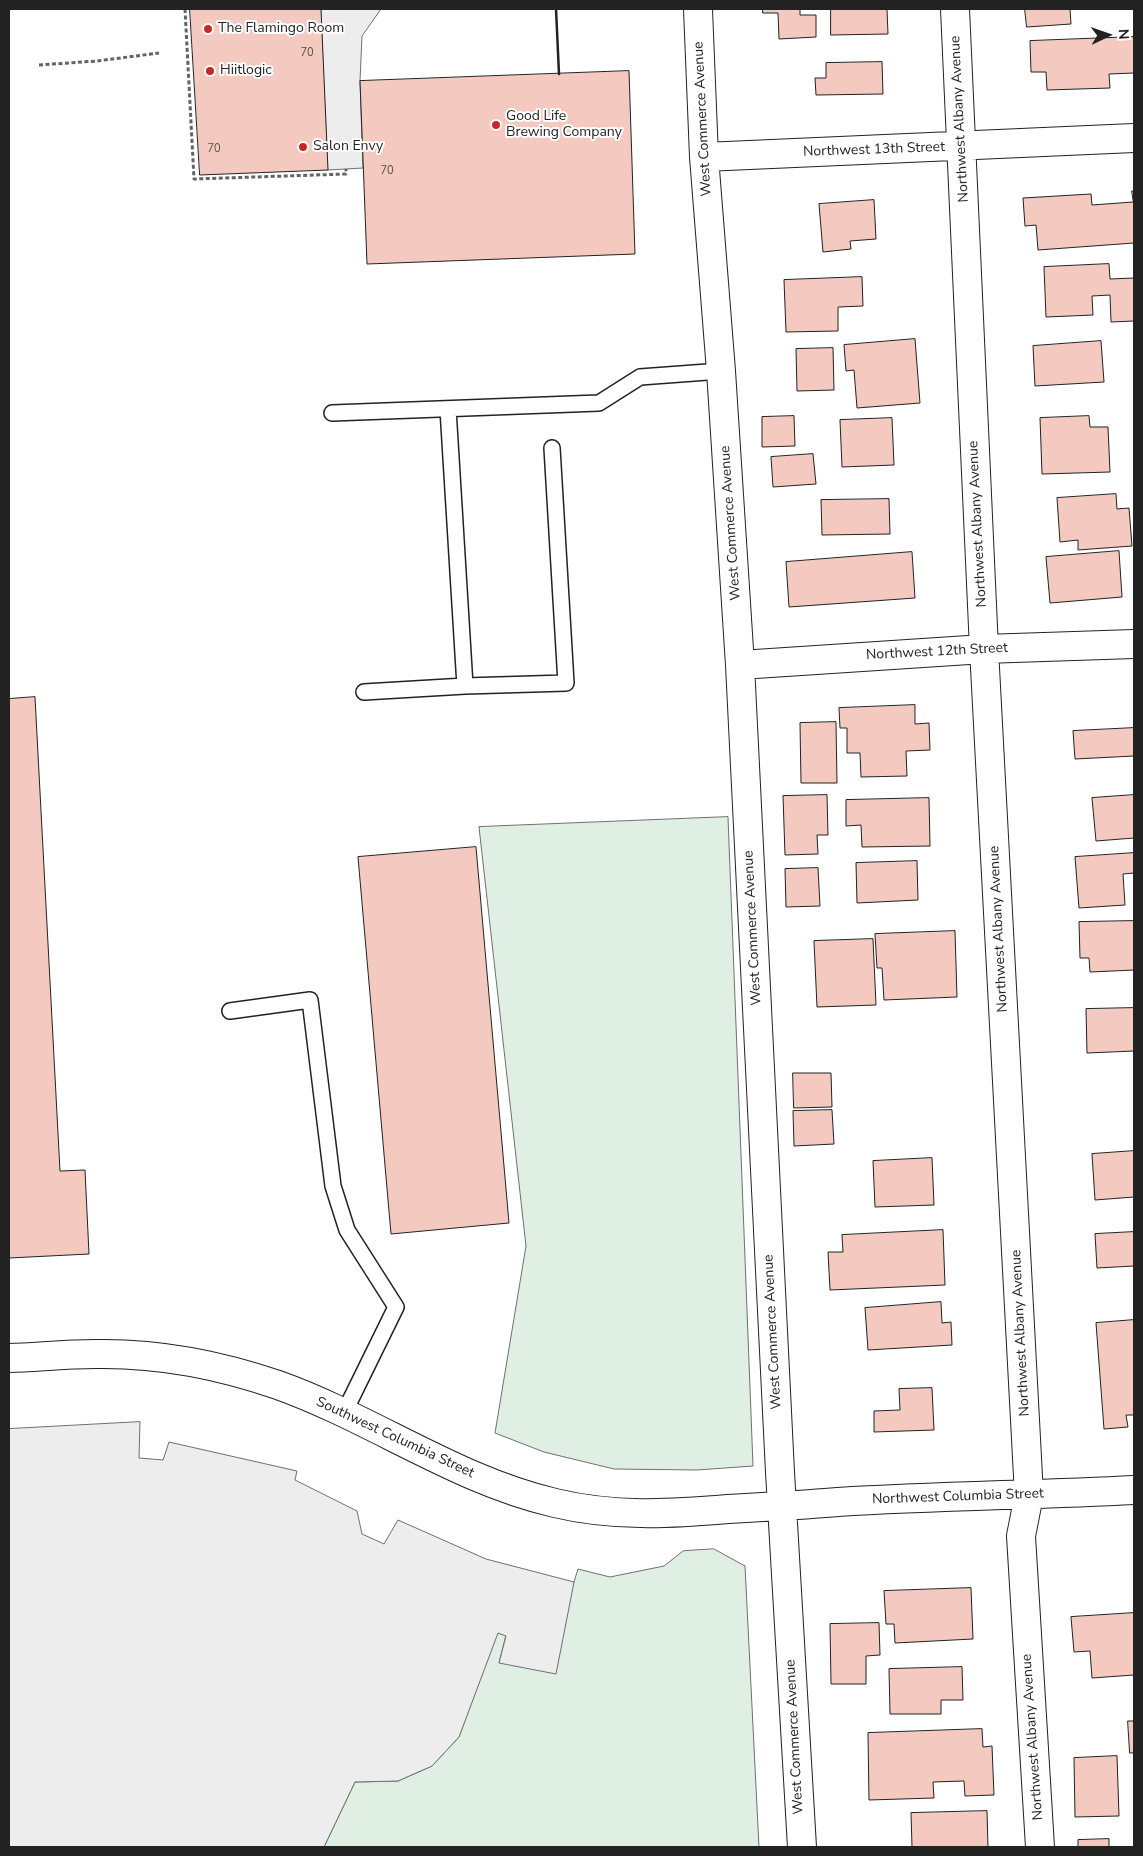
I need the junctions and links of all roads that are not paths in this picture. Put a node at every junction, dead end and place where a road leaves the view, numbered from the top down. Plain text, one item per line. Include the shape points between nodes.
1 (698, 9) edge
2 (955, 9) edge
3 (1134, 138) edge
4 (962, 147) junction
5 (704, 157) junction
6 (721, 371) junction
7 (448, 409) junction
8 (332, 413) dead end
9 (552, 448) dead end
10 (1134, 644) edge
11 (984, 649) junction
12 (740, 665) junction
13 (465, 686) junction
14 (364, 692) dead end
15 (230, 1011) dead end
16 (9, 1358) edge
17 (344, 1413) junction
18 (1134, 1490) edge
19 (1029, 1495) junction
20 (782, 1506) junction
21 (802, 1847) edge
22 (1040, 1847) edge

1 - 5 street, West Commerce Avenue
2 - 4 street, Northwest Albany Avenue
3 - 4 street, Northwest 13th Street
4 - 5 street, Northwest 13th Street
4 - 11 street, Northwest Albany Avenue
5 - 6 street, West Commerce Avenue
6 - 7 lane via 640,377 598,403
6 - 12 street, West Commerce Avenue
7 - 8 lane
7 - 13 lane
9 - 13 lane via 566,683
10 - 11 street, Northwest 12th Street
11 - 12 street, Northwest 12th Street
11 - 19 street, Northwest Albany Avenue
12 - 20 street, West Commerce Avenue
13 - 14 lane
15 - 17 lane via 310,1000 333,1186 347,1230 396,1307
16 - 17 street, Southwest Columbia Street via 98,1354 162,1358 225,1368 280,1386
17 - 20 street, Southwest Columbia Street via 456,1468 501,1487 555,1503 611,1512 662,1514
18 - 19 street, Northwest Columbia Street
19 - 20 street, Northwest Columbia Street via 938,1496
19 - 22 street, Northwest Albany Avenue via 1021,1536
20 - 21 street, West Commerce Avenue

